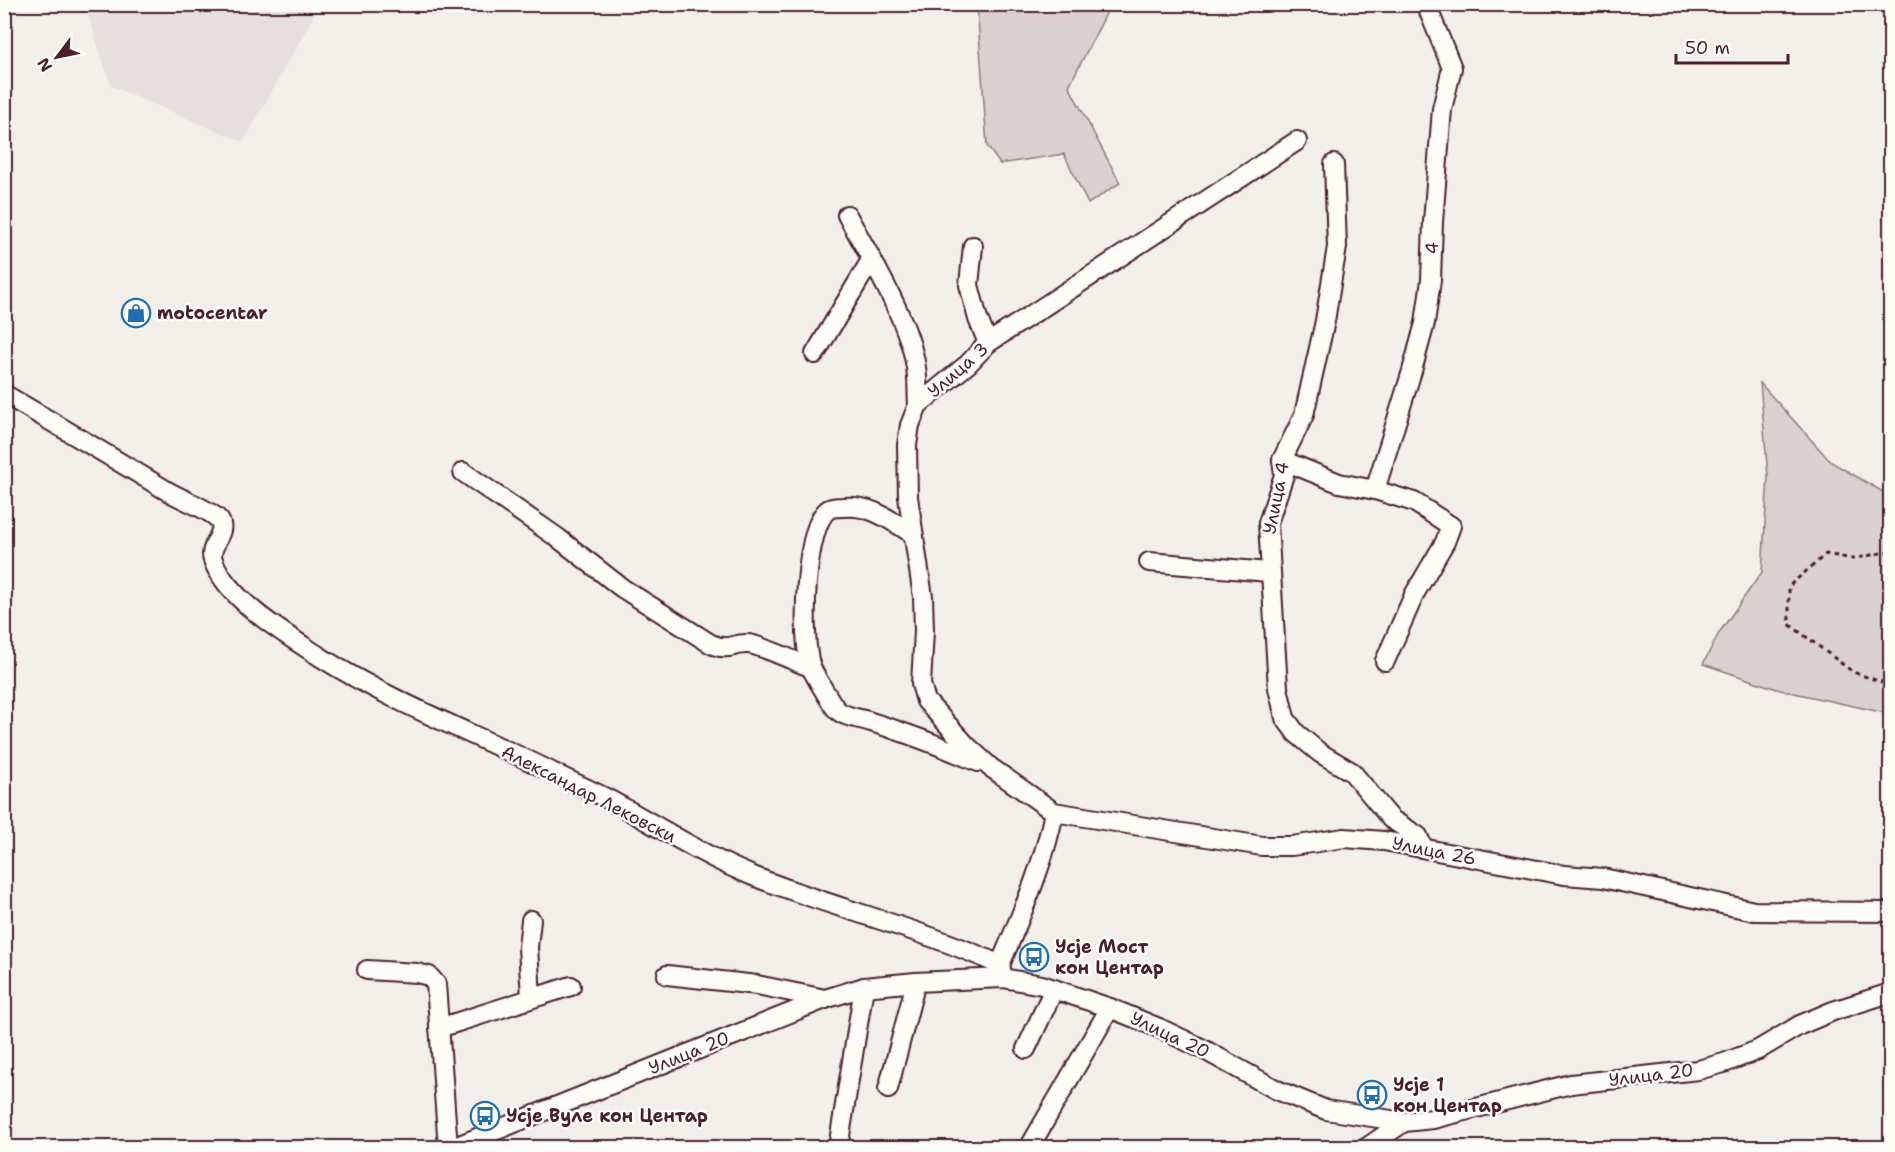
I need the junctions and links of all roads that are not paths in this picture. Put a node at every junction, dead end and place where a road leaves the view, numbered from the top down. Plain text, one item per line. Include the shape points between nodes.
1 (1426, 4) edge
2 (1297, 141) dead end
3 (1334, 164) dead end
4 (847, 215) dead end
5 (973, 246) dead end
6 (871, 260) junction
7 (988, 343) junction
8 (815, 354) dead end
9 (4, 394) edge
10 (918, 405) junction
11 (1282, 460) junction
12 (463, 472) dead end
13 (1375, 490) junction
14 (913, 534) junction
15 (1149, 562) dead end
16 (1269, 572) junction
17 (1385, 661) dead end
18 (810, 667) junction
19 (990, 767) junction
20 (1054, 812) junction
21 (1423, 848) junction
22 (1890, 912) edge
23 (531, 920) dead end
24 (367, 970) dead end
25 (1001, 972) junction
26 (667, 975) dead end
27 (916, 982) junction
28 (571, 986) dead end
29 (864, 987) junction
30 (1054, 989) junction
31 (1890, 993) edge
32 (531, 998) junction
33 (825, 999) junction
34 (1110, 1008) junction
35 (439, 1028) junction
36 (1026, 1049) dead end
37 (888, 1089) dead end
38 (1404, 1122) junction
39 (1037, 1144) edge
40 (450, 1148) edge
41 (838, 1148) edge
42 (1366, 1148) edge

1 - 13 street, 4 via 1452,68 1441,120 1431,280 1425,323
2 - 7 street, Улица 3
3 - 11 street, Улица 4 via 1337,247 1324,321 1304,415
4 - 6 street
5 - 7 street via 969,285
6 - 8 street
6 - 10 street via 910,340
7 - 10 street, Улица 3
9 - 25 street, Александар Лековски via 217,517 222,524 221,533 211,550 219,570 249,608 326,660 398,700 578,784 732,867 963,947
10 - 14 street, Улица 3 via 907,445
11 - 13 street via 1339,483
11 - 16 street, Улица 4 via 1284,475 1268,523
12 - 18 street via 622,588 711,644 729,649 751,645
13 - 17 street via 1414,502 1451,526
14 - 18 street via 872,509 831,508 823,514 809,562 804,610
14 - 19 street, Улица 3 via 923,597 923,693 926,701
15 - 16 street
16 - 21 street, Улица 4 via 1278,688 1285,718 1312,746 1352,772 1391,819 1418,836
18 - 19 street via 832,705 842,714
19 - 20 street, Улица 26
20 - 21 street, Улица 26 via 1262,846 1344,838
20 - 25 street via 1049,841
21 - 22 street, Улица 26 via 1564,875 1603,878 1754,911
23 - 32 street
24 - 35 street via 429,976 436,984
25 - 27 street, Улица 20
25 - 30 street, Улица 20
26 - 33 street via 757,985
27 - 29 street, Улица 20
27 - 37 street
28 - 32 street
29 - 33 street, Улица 20
29 - 41 street
30 - 34 street, Улица 20
30 - 36 street
31 - 38 street, Улица 20 via 1833,1011 1758,1050 1698,1070 1571,1084 1433,1119
32 - 35 street
33 - 40 street, Улица 20
34 - 38 street, Улица 20 via 1202,1048 1278,1090 1326,1110
34 - 39 street
35 - 40 street
38 - 42 street

